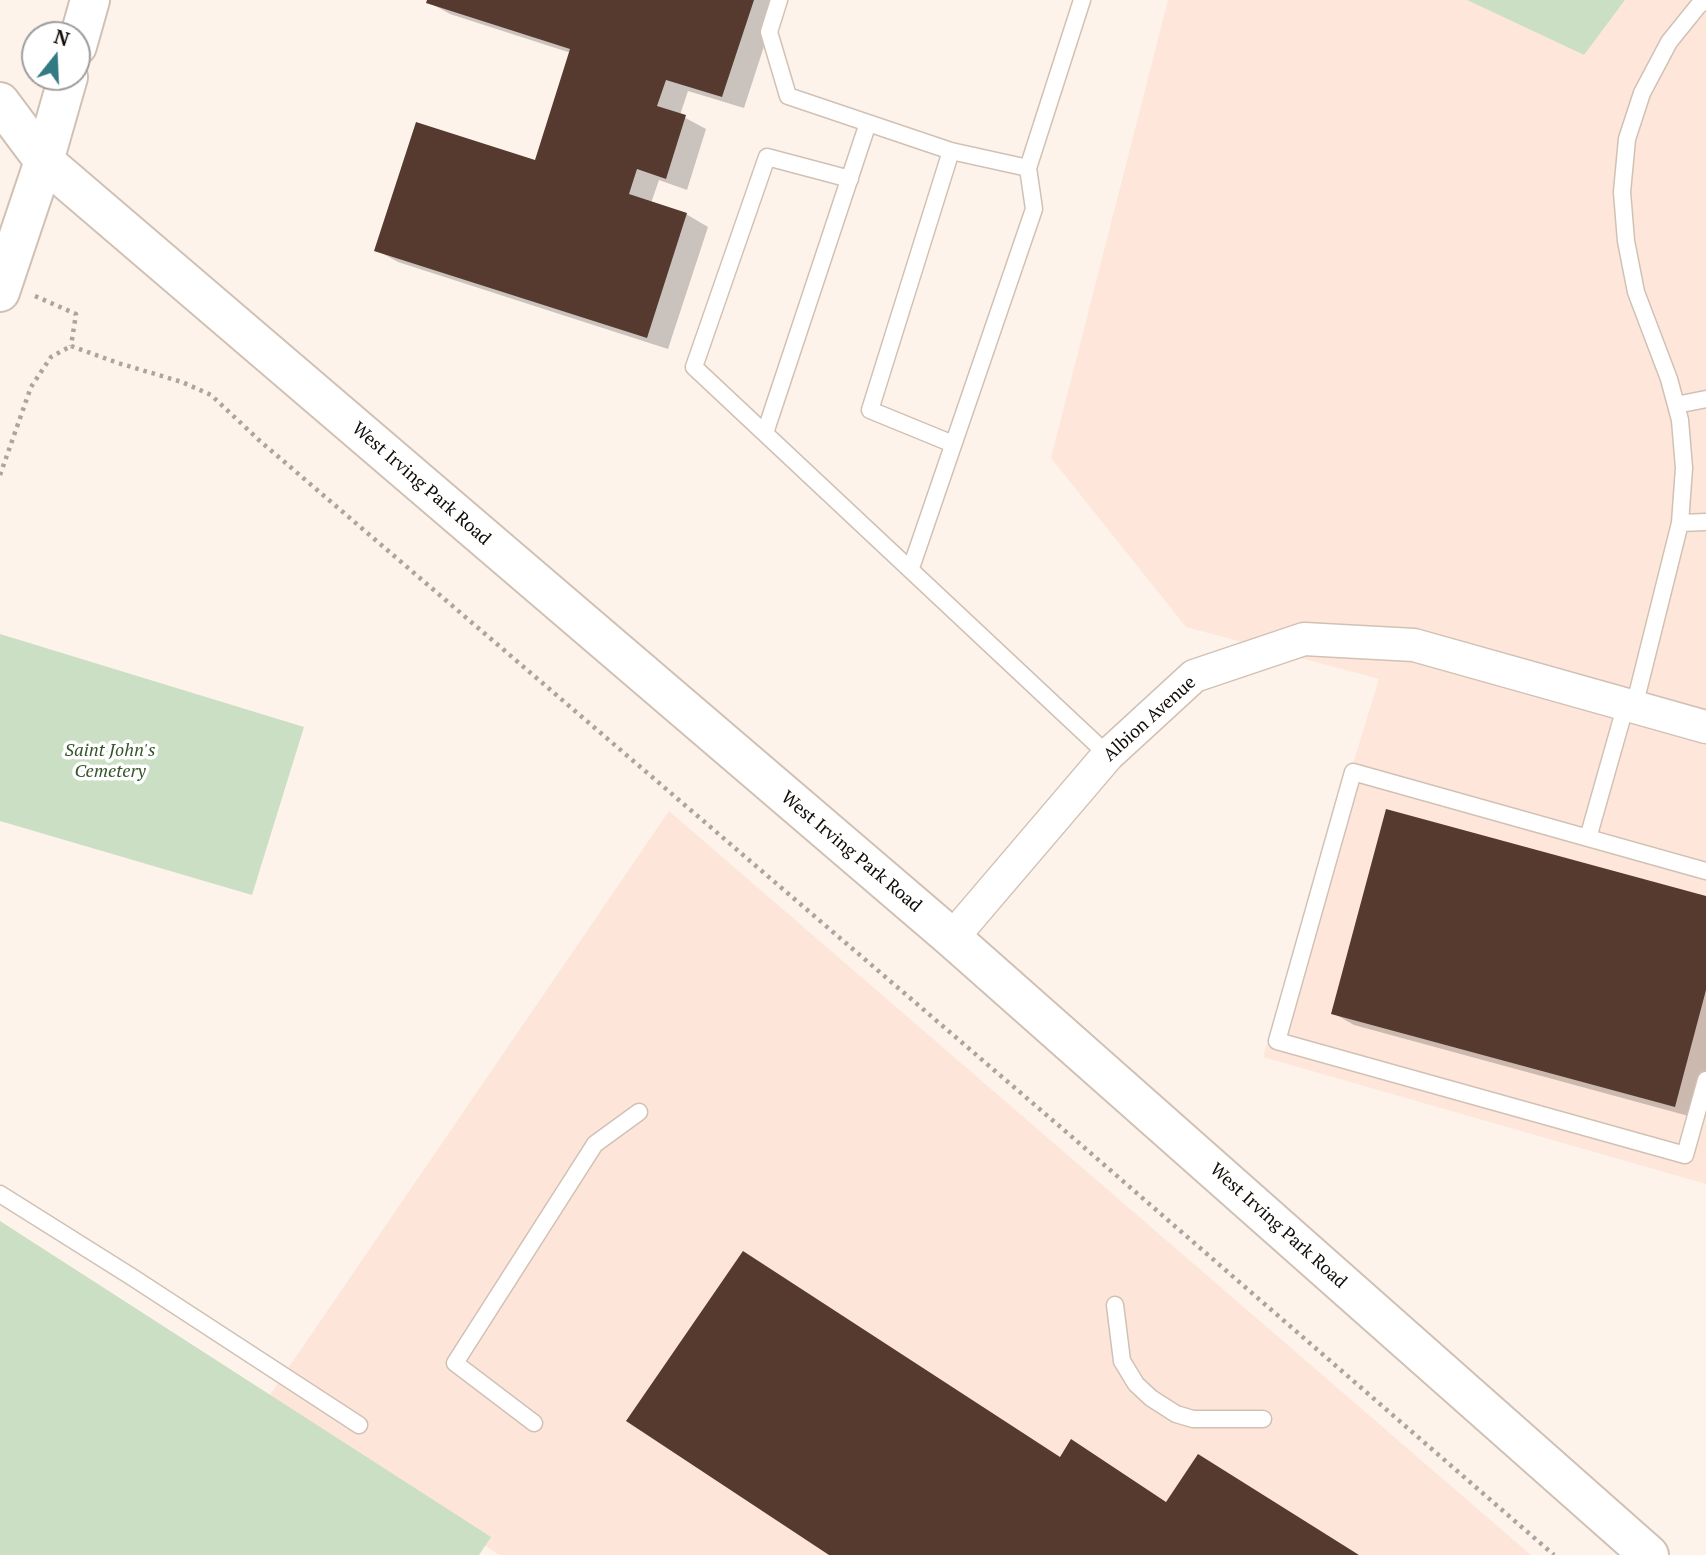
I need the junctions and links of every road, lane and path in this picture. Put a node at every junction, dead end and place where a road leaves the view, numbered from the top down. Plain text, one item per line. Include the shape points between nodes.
1 (90, 0) edge
2 (779, 0) edge
3 (1082, 0) edge
4 (1706, 0) edge
5 (84, 21) edge
6 (64, 91) edge
7 (0, 102) edge
8 (868, 123) junction
9 (0, 143) edge
10 (951, 151) junction
11 (44, 161) junction
12 (1028, 168) junction
13 (850, 179) junction
14 (0, 292) edge
15 (76, 314) dead end
16 (71, 346) junction
17 (1706, 399) edge
18 (1676, 405) junction
19 (765, 433) junction
20 (953, 444) junction
21 (0, 475) edge
22 (1706, 522) edge
23 (1679, 523) junction
24 (911, 568) junction
25 (1630, 705) junction
26 (1706, 727) edge
27 (1108, 755) junction
28 (1588, 838) junction
29 (1706, 871) edge
30 (952, 938) junction
31 (1706, 1080) edge
32 (639, 1112) dead end
33 (0, 1194) edge
34 (1115, 1305) dead end
35 (1262, 1419) dead end
36 (534, 1423) dead end
37 (359, 1425) dead end
38 (1554, 1555) edge
39 (1649, 1555) edge

1 - 5 main road
2 - 8 lane via 769,32 788,96
3 - 12 lane
4 - 18 lane via 1669,42 1642,93 1627,139 1622,192 1636,292
6 - 11 main road
7 - 11 main road, West Irving Park Road
8 - 10 lane
8 - 13 lane
9 - 11 main road, West Irving Park Road
10 - 12 lane
10 - 20 lane via 870,410
11 - 14 main road
11 - 30 main road, West Irving Park Road
12 - 20 lane via 1034,209
13 - 19 lane
13 - 19 lane via 767,157 694,367
15 - 16 path
16 - 21 path via 51,357 31,387
16 - 38 path via 211,396
17 - 18 lane
18 - 23 lane via 1684,468
19 - 24 lane
20 - 24 lane
22 - 23 lane
23 - 25 lane
24 - 27 lane
25 - 26 street, Albion Avenue
25 - 27 street, Albion Avenue via 1414,645 1304,639 1194,676
25 - 28 lane
27 - 30 street, Albion Avenue
28 - 29 lane
28 - 31 lane via 1353,772 1277,1041 1685,1155
30 - 39 main road, West Irving Park Road
32 - 36 lane via 595,1144 455,1363
33 - 37 lane
34 - 35 lane via 1122,1361 1136,1384 1152,1398 1175,1414 1193,1419

